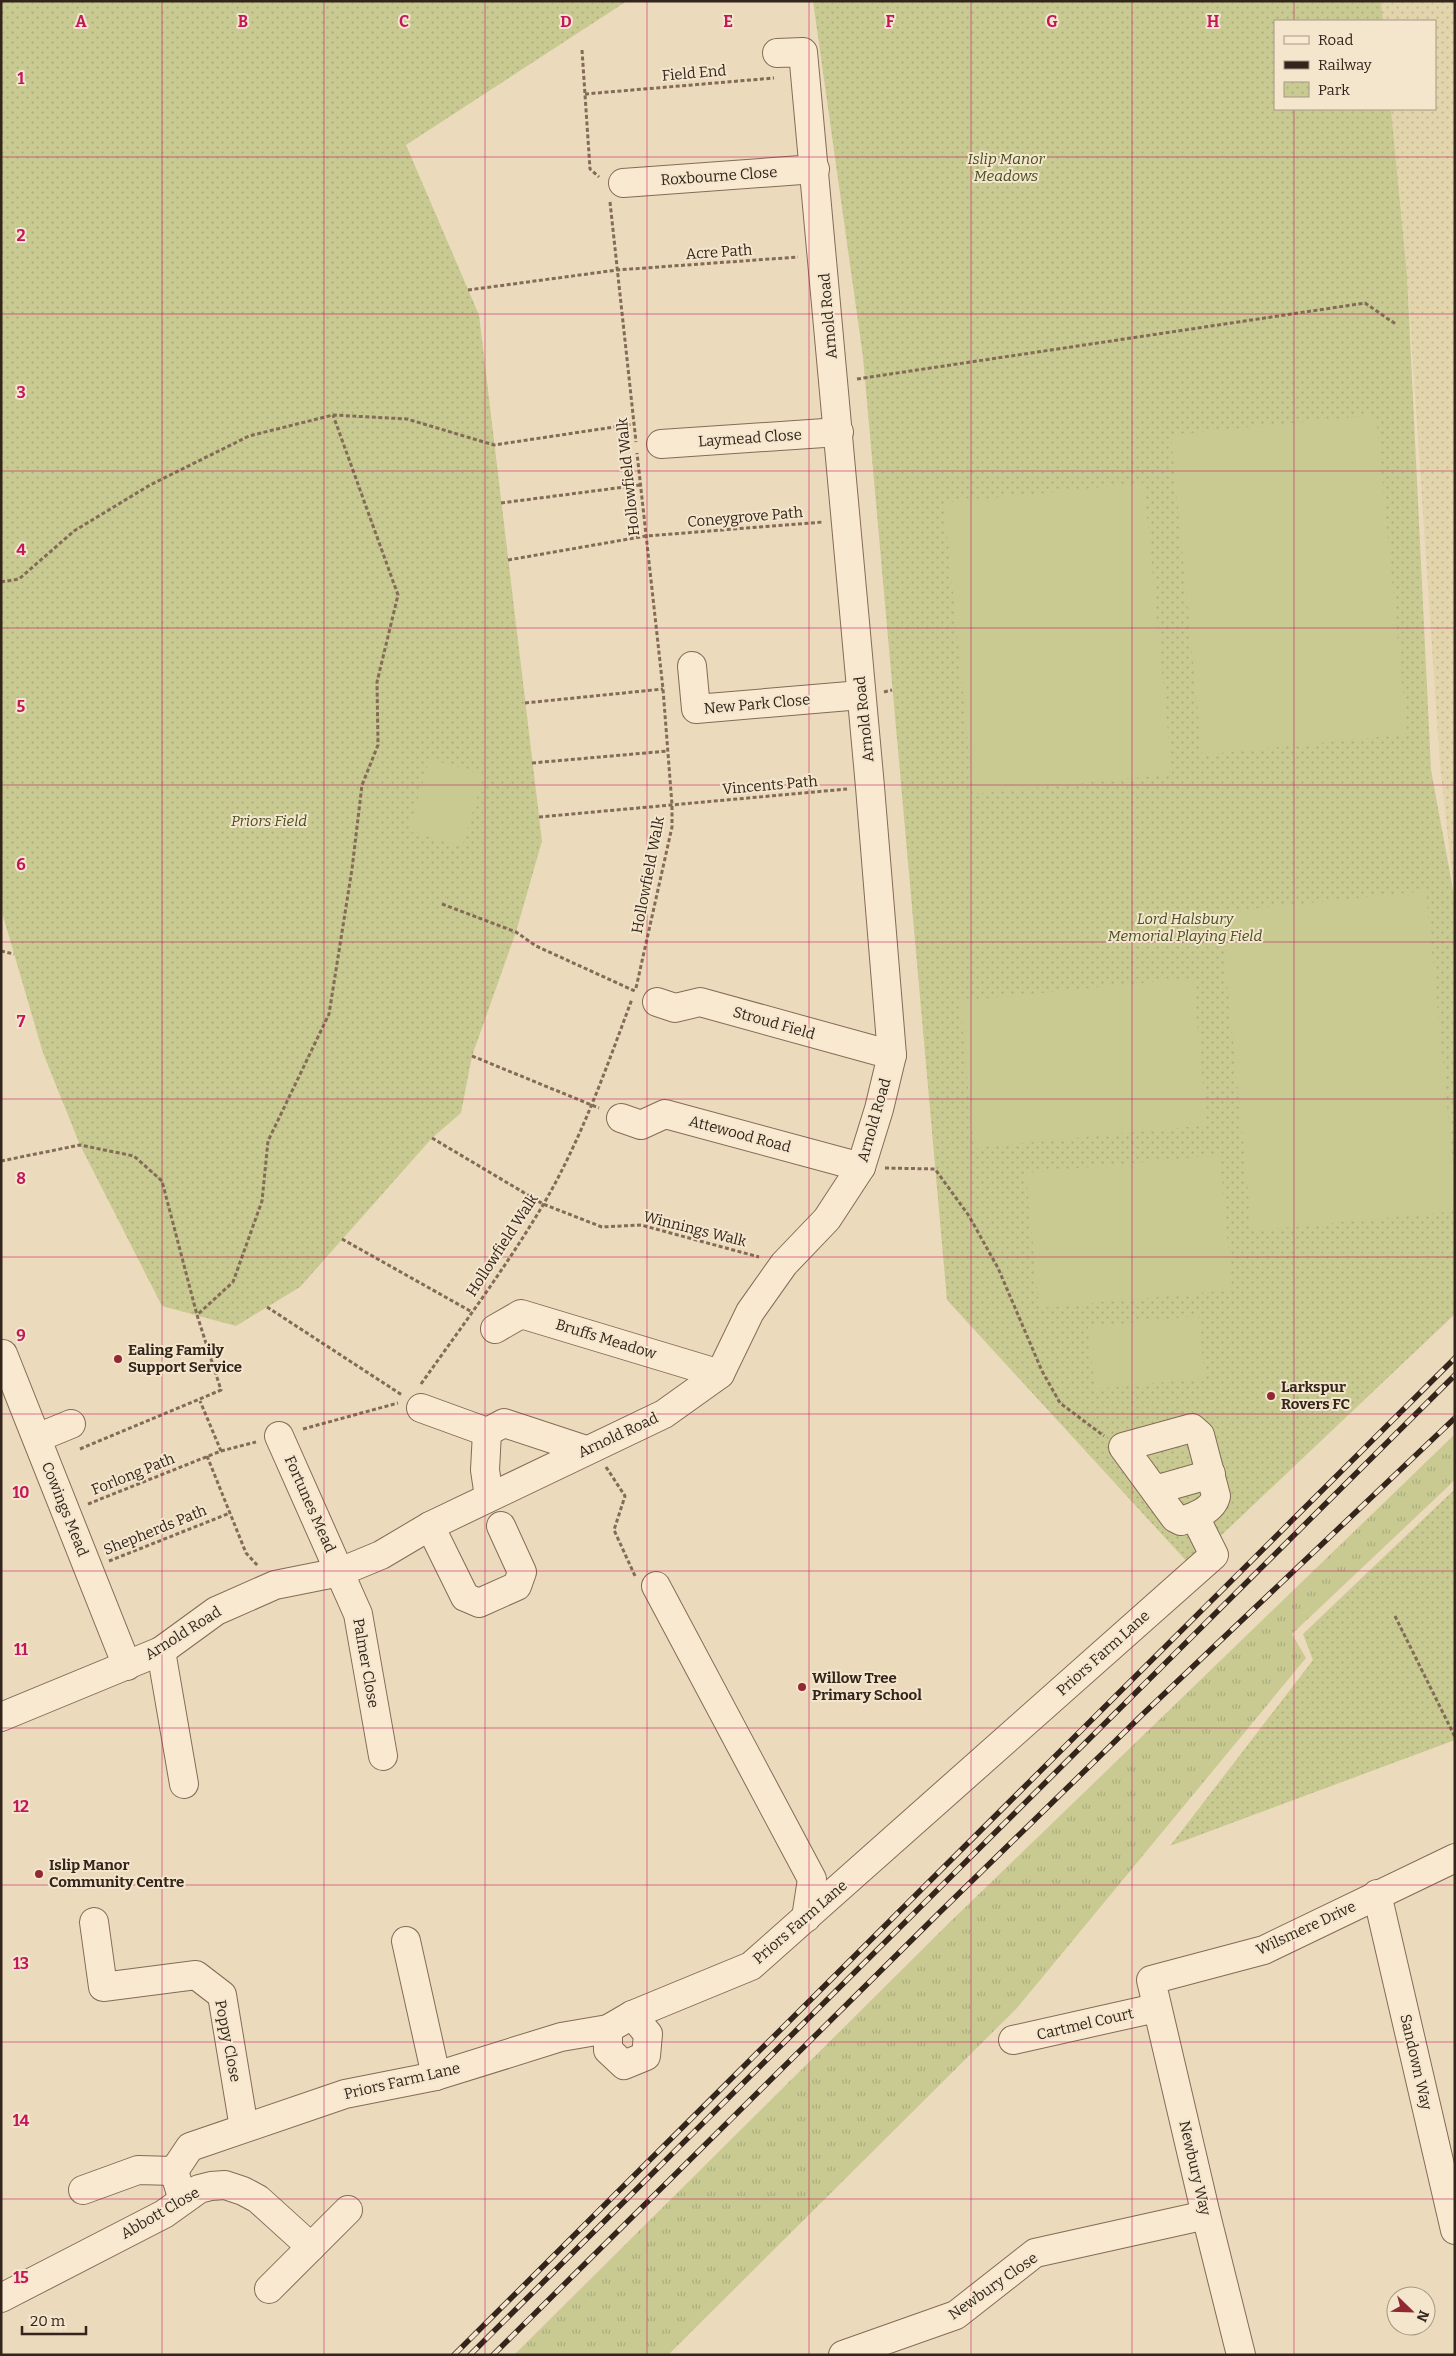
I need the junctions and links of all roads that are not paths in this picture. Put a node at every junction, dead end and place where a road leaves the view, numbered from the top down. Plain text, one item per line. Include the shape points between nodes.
1 (776, 53) dead end
2 (815, 169) junction
3 (611, 186) road end
4 (839, 432) junction
5 (660, 444) dead end
6 (692, 666) dead end
7 (861, 695) junction
8 (646, 997) road end
9 (892, 1055) junction
10 (621, 1118) road end
11 (861, 1167) junction
12 (495, 1329) road end
13 (1, 1354) edge
14 (720, 1374) junction
15 (415, 1404) road end
16 (71, 1424) dead end
17 (487, 1432) junction
18 (279, 1436) road end
19 (42, 1450) junction
20 (586, 1450) junction
21 (1211, 1474) junction
22 (1154, 1490) junction
23 (489, 1497) junction
24 (1195, 1516) junction
25 (430, 1526) junction
26 (501, 1526) dead end
27 (340, 1572) junction
28 (656, 1586) road end
29 (161, 1650) junction
30 (128, 1666) junction
31 (1, 1717) edge
32 (382, 1756) dead end
33 (184, 1784) dead end
34 (1455, 1858) edge
35 (1377, 1894) junction
36 (806, 1918) junction
37 (94, 1922) dead end
38 (406, 1940) dead end
39 (1152, 1980) joint
40 (1156, 2008) junction
41 (632, 2015) junction
42 (608, 2029) junction
43 (1013, 2040) dead end
44 (436, 2076) junction
45 (244, 2128) junction
46 (174, 2171) junction
47 (83, 2190) dead end
48 (183, 2200) junction
49 (348, 2210) dead end
50 (1206, 2215) junction
51 (1455, 2230) edge
52 (311, 2247) junction
53 (269, 2289) dead end
54 (1, 2298) edge
55 (843, 2355) edge
56 (1241, 2355) edge

1 - 2 street, Arnold Road via 803,52
2 - 3 street, Roxbourne Close
2 - 4 street, Arnold Road
4 - 5 street, Laymead Close
4 - 7 street, Arnold Road
6 - 7 street, New Park Close via 696,709
7 - 9 street, Arnold Road
8 - 9 street, Stroud Field via 675,1008 700,1002
9 - 11 street, Arnold Road
10 - 11 street, Attewood Road via 641,1125 665,1114
11 - 14 street, Arnold Road via 827,1219 784,1264 750,1312
12 - 14 street, Bruffs Meadow via 521,1314
13 - 19 street, Cowings Mead
14 - 20 street, Arnold Road via 664,1414
15 - 17 street
16 - 19 street
17 - 20 street via 504,1422
17 - 23 street via 485,1470
18 - 27 street, Fortunes Mead
19 - 30 street, Cowings Mead
20 - 23 street, Arnold Road
21 - 22 street
21 - 22 street via 1200,1435 1192,1428 1123,1447
21 - 24 street via 1215,1502
22 - 24 street via 1175,1518 1181,1521
23 - 25 street, Arnold Road
24 - 36 street, Priors Farm Lane via 1214,1555
25 - 26 street via 465,1597 479,1603 517,1586 522,1572
25 - 27 street, Arnold Road via 381,1554
27 - 29 street, Arnold Road via 274,1585 216,1611
27 - 32 street, Palmer Close via 358,1614
28 - 36 street via 812,1879
29 - 30 street, Arnold Road
29 - 33 street
30 - 31 street, Arnold Road
34 - 35 street, Wilsmere Drive
35 - 39 street, Wilsmere Drive via 1264,1950
35 - 51 street, Sandown Way
36 - 41 street, Priors Farm Lane via 751,1966
37 - 45 street, Poppy Close via 103,1987 196,1975 222,1996
38 - 44 street
39 - 40 street, Newbury Way
40 - 43 street, Cartmel Court
40 - 50 street, Newbury Way
41 - 42 street, Priors Farm Lane
41 - 42 street via 648,2034 646,2056 624,2065 608,2050
42 - 44 street, Priors Farm Lane via 561,2037
44 - 45 street, Priors Farm Lane via 345,2094
45 - 46 street, Priors Farm Lane via 190,2147
46 - 47 street via 138,2170
46 - 48 street
48 - 52 street, Abbott Close via 198,2189 211,2186 225,2185 243,2191 258,2199
48 - 54 street, Abbott Close via 152,2221
49 - 52 street
50 - 55 street, Newbury Close via 1035,2253 956,2315
50 - 56 street, Newbury Way
52 - 53 street

